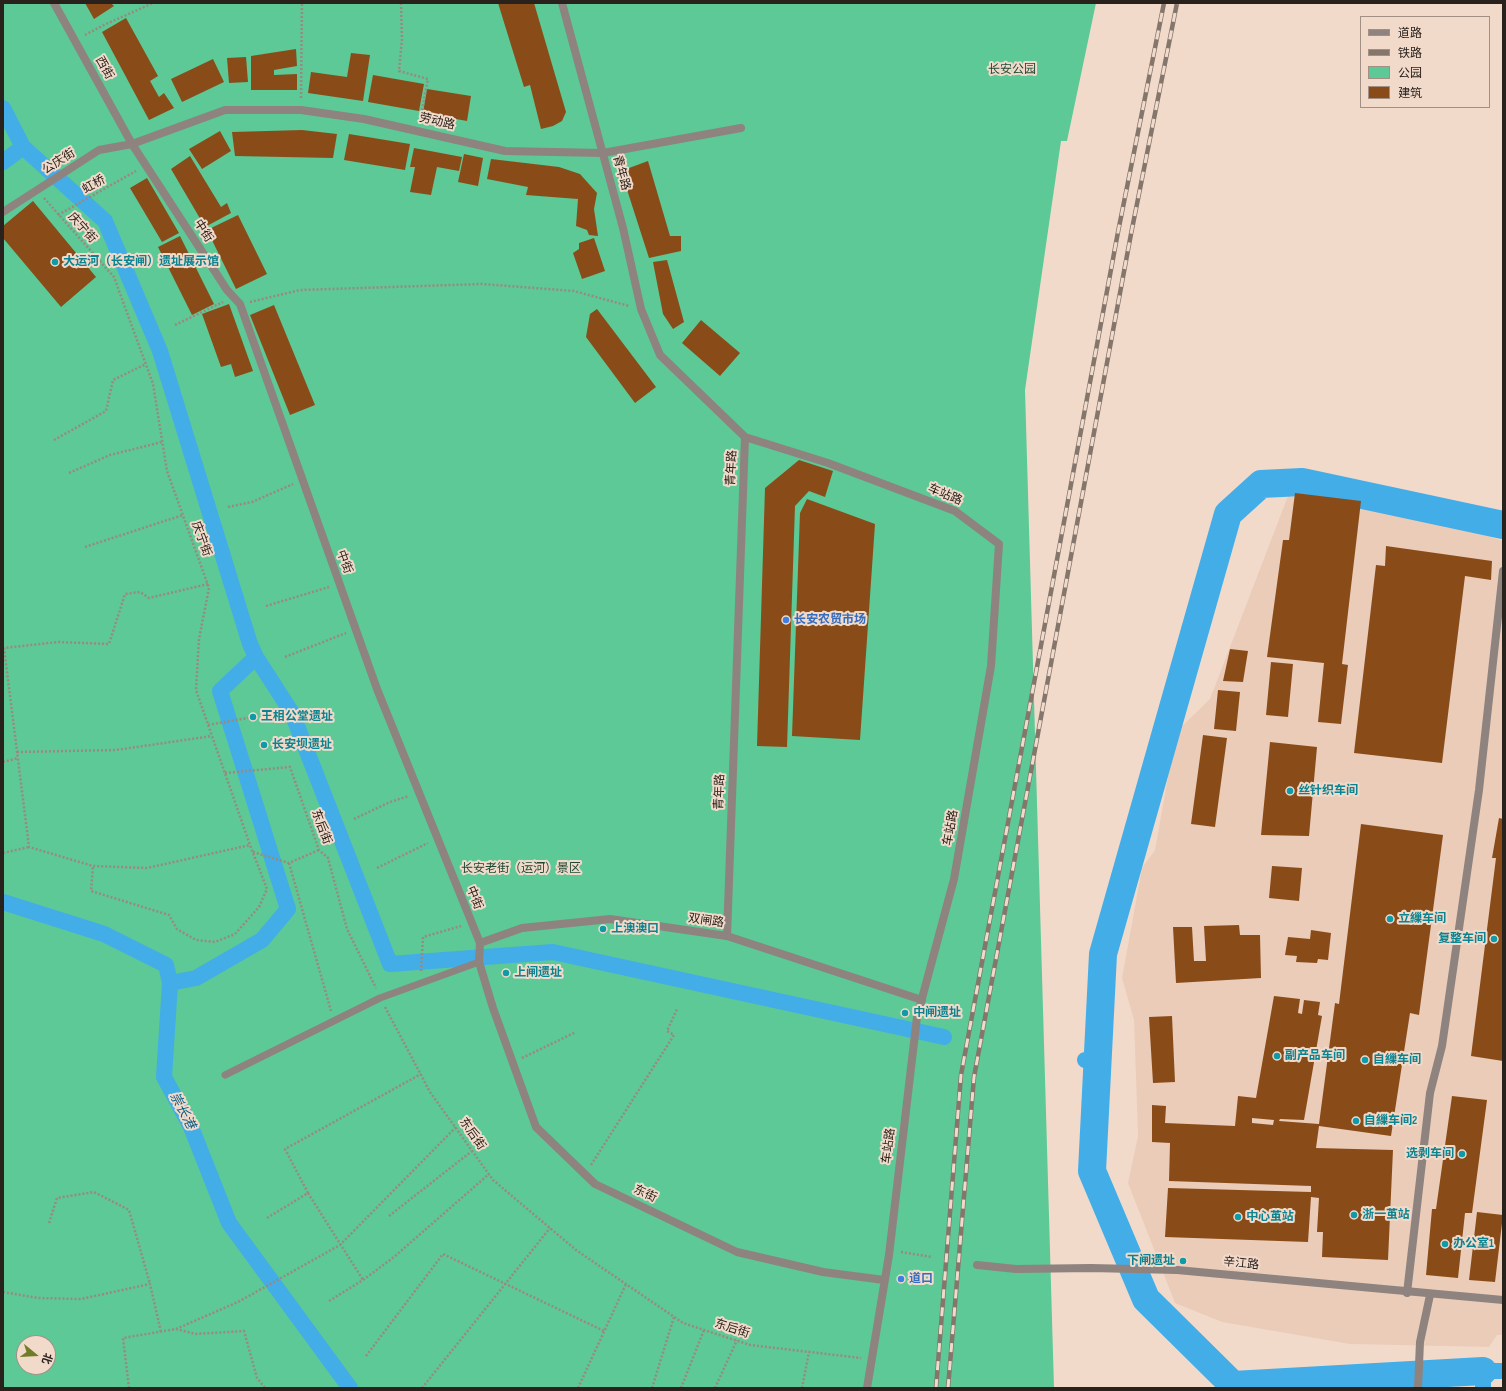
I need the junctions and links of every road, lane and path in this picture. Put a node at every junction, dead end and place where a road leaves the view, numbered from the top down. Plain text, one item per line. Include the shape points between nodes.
1 (54, 3) edge
2 (153, 3) edge
3 (302, 3) edge
4 (402, 3) edge
5 (562, 3) edge
6 (75, 41) junction
7 (301, 110) junction
8 (741, 128) dead end
9 (418, 130) junction
10 (132, 144) junction
11 (603, 152) junction
12 (124, 179) dead end
13 (38, 190) junction
14 (3, 212) edge
15 (58, 215) junction
16 (234, 298) junction
17 (240, 304) junction
18 (641, 309) junction
19 (175, 325) dead end
20 (146, 364) junction
21 (745, 437) junction
22 (54, 440) dead end
23 (162, 442) junction
24 (69, 473) dead end
25 (302, 480) junction
26 (228, 507) dead end
27 (183, 515) junction
28 (85, 547) dead end
29 (1503, 571) edge
30 (208, 584) junction
31 (339, 584) junction
32 (266, 606) dead end
33 (356, 630) junction
34 (3, 648) edge
35 (285, 657) dead end
36 (253, 716) dead end
37 (209, 725) junction
38 (212, 736) junction
39 (17, 752) junction
40 (18, 758) junction
41 (3, 762) edge
42 (225, 773) junction
43 (419, 794) junction
44 (354, 819) dead end
45 (438, 839) junction
46 (250, 845) junction
47 (29, 847) junction
48 (319, 850) junction
49 (253, 852) junction
50 (3, 853) edge
51 (289, 863) junction
52 (93, 866) junction
53 (377, 868) dead end
54 (472, 923) junction
55 (727, 936) junction
56 (480, 945) junction
57 (479, 961) junction
58 (420, 975) dead end
59 (380, 998) junction
60 (922, 1000) junction
61 (493, 1008) joint
62 (677, 1009) dead end
63 (334, 1021) junction
64 (576, 1032) dead end
65 (512, 1063) junction
66 (421, 1074) junction
67 (225, 1075) dead end
68 (456, 1127) junction
69 (472, 1150) junction
70 (489, 1174) junction
71 (585, 1175) junction
72 (308, 1193) junction
73 (389, 1216) dead end
74 (267, 1218) dead end
75 (49, 1224) dead end
76 (550, 1228) junction
77 (340, 1245) junction
78 (889, 1250) junction
79 (932, 1257) dead end
80 (976, 1265) dead end
81 (363, 1280) junction
82 (884, 1280) junction
83 (150, 1284) junction
84 (505, 1284) junction
85 (626, 1284) junction
86 (3, 1292) edge
87 (1407, 1293) junction
88 (1430, 1295) junction
89 (1503, 1300) edge
90 (329, 1301) dead end
91 (674, 1317) junction
92 (176, 1329) junction
93 (704, 1330) junction
94 (604, 1331) junction
95 (161, 1332) junction
96 (737, 1340) junction
97 (809, 1352) junction
98 (366, 1356) dead end
99 (872, 1360) junction
100 (129, 1388) edge
101 (265, 1388) edge
102 (422, 1388) edge
103 (578, 1388) edge
104 (652, 1388) edge
105 (681, 1388) edge
106 (715, 1388) edge
107 (802, 1388) edge
108 (867, 1388) edge
109 (1418, 1388) edge

1 - 6 street, 西街
2 - 6 path
3 - 7 path
4 - 9 path via 399,71 428,80
5 - 11 street, 青年路
6 - 10 street, 西街
7 - 9 street, 劳动路
7 - 10 street, 劳动路 via 225,110
8 - 11 street, 劳动路
9 - 11 street, 劳动路 via 505,151
10 - 13 street, 公庆街 via 99,150
10 - 16 street, 中街
11 - 18 street, 青年路
12 - 15 path, 虹桥
13 - 14 street, 公庆街
13 - 15 path, 庆宁街
15 - 20 path, 庆宁街 via 114,277
16 - 17 street, 中街
16 - 19 path
17 - 18 path via 300,290 482,284 574,291
17 - 25 street, 中街
18 - 21 street, 青年路 via 660,355
20 - 22 path via 113,380 106,411
20 - 23 path, 庆宁街 via 153,384
21 - 55 street, 青年路
21 - 60 street, 车站路 via 828,463 955,511 999,544 991,666 954,879
23 - 24 path via 110,455
23 - 27 path, 庆宁街 via 166,471
25 - 26 path via 252,502
25 - 31 street, 中街
27 - 28 path
27 - 30 path, 庆宁街
29 - 87 street via 1478,790 1442,1046 1430,1092
30 - 34 path via 149,598 140,592 126,594 109,644 58,642
30 - 37 path, 庆宁街 via 210,588 199,639 196,690
31 - 32 path
31 - 33 street, 中街
33 - 35 path
33 - 43 street, 中街 via 376,689
34 - 39 path
36 - 37 path
37 - 38 path, 庆宁街
38 - 39 path via 116,750
38 - 42 path, 庆宁街
39 - 40 path
40 - 41 path
40 - 47 path
42 - 46 path, 庆宁街
42 - 48 path, 东后街 via 290,768
43 - 44 path via 390,802
43 - 45 street, 中街
45 - 53 path
45 - 54 street, 中街
46 - 49 path, 庆宁街
46 - 52 path via 147,868
47 - 50 path
47 - 52 path
48 - 51 path
48 - 59 path, 东后街 via 328,858 347,929
49 - 51 path
49 - 52 path, 庆宁街 via 267,889 258,907 235,934 215,942 196,940 177,929 169,915 91,892
51 - 63 path
54 - 56 street, 中街
54 - 58 path via 423,937
55 - 56 street, 双闸路 via 610,918 522,928
55 - 60 street, 双闸路
56 - 57 street, 中街
57 - 59 lane
57 - 61 street, 中街
59 - 63 lane
59 - 66 path, 东后街
60 - 78 street, 车站路 via 917,1017
61 - 65 street, 东街
62 - 71 path via 667,1031 674,1035
63 - 67 lane
64 - 65 path
65 - 71 street, 东街 via 536,1127
66 - 68 path, 东后街 via 430,1092
66 - 72 path via 285,1149
68 - 69 path, 东后街
68 - 77 path
69 - 70 path, 东后街
69 - 73 path
70 - 76 path, 东后街
70 - 81 path via 394,1257
71 - 82 street, 东街 via 595,1184 737,1252 823,1272
72 - 74 path
72 - 77 path
75 - 83 path via 57,1198 94,1192 129,1210
76 - 84 path
76 - 85 path, 东后街 via 576,1250
77 - 81 path
77 - 92 path via 238,1302
78 - 79 path
78 - 82 street, 车站路
80 - 87 street, 辛江路 via 1016,1269 1178,1270
81 - 90 path
82 - 99 street, 车站路
83 - 86 path via 81,1299 38,1298
83 - 95 path
84 - 94 path
84 - 98 path via 442,1254
84 - 102 path
85 - 91 path, 东后街
85 - 94 path
87 - 88 street, 辛江路
88 - 89 street, 辛江路
88 - 109 street via 1420,1342
91 - 93 path, 东后街
91 - 104 path
92 - 95 path
92 - 101 path via 195,1334 244,1331 257,1378
93 - 96 path, 东后街
93 - 105 path
94 - 103 path
95 - 100 path via 123,1338
96 - 97 path, 东后街 via 750,1345
96 - 106 path
97 - 99 path, 东后街
97 - 107 path
99 - 108 street, 车站路

